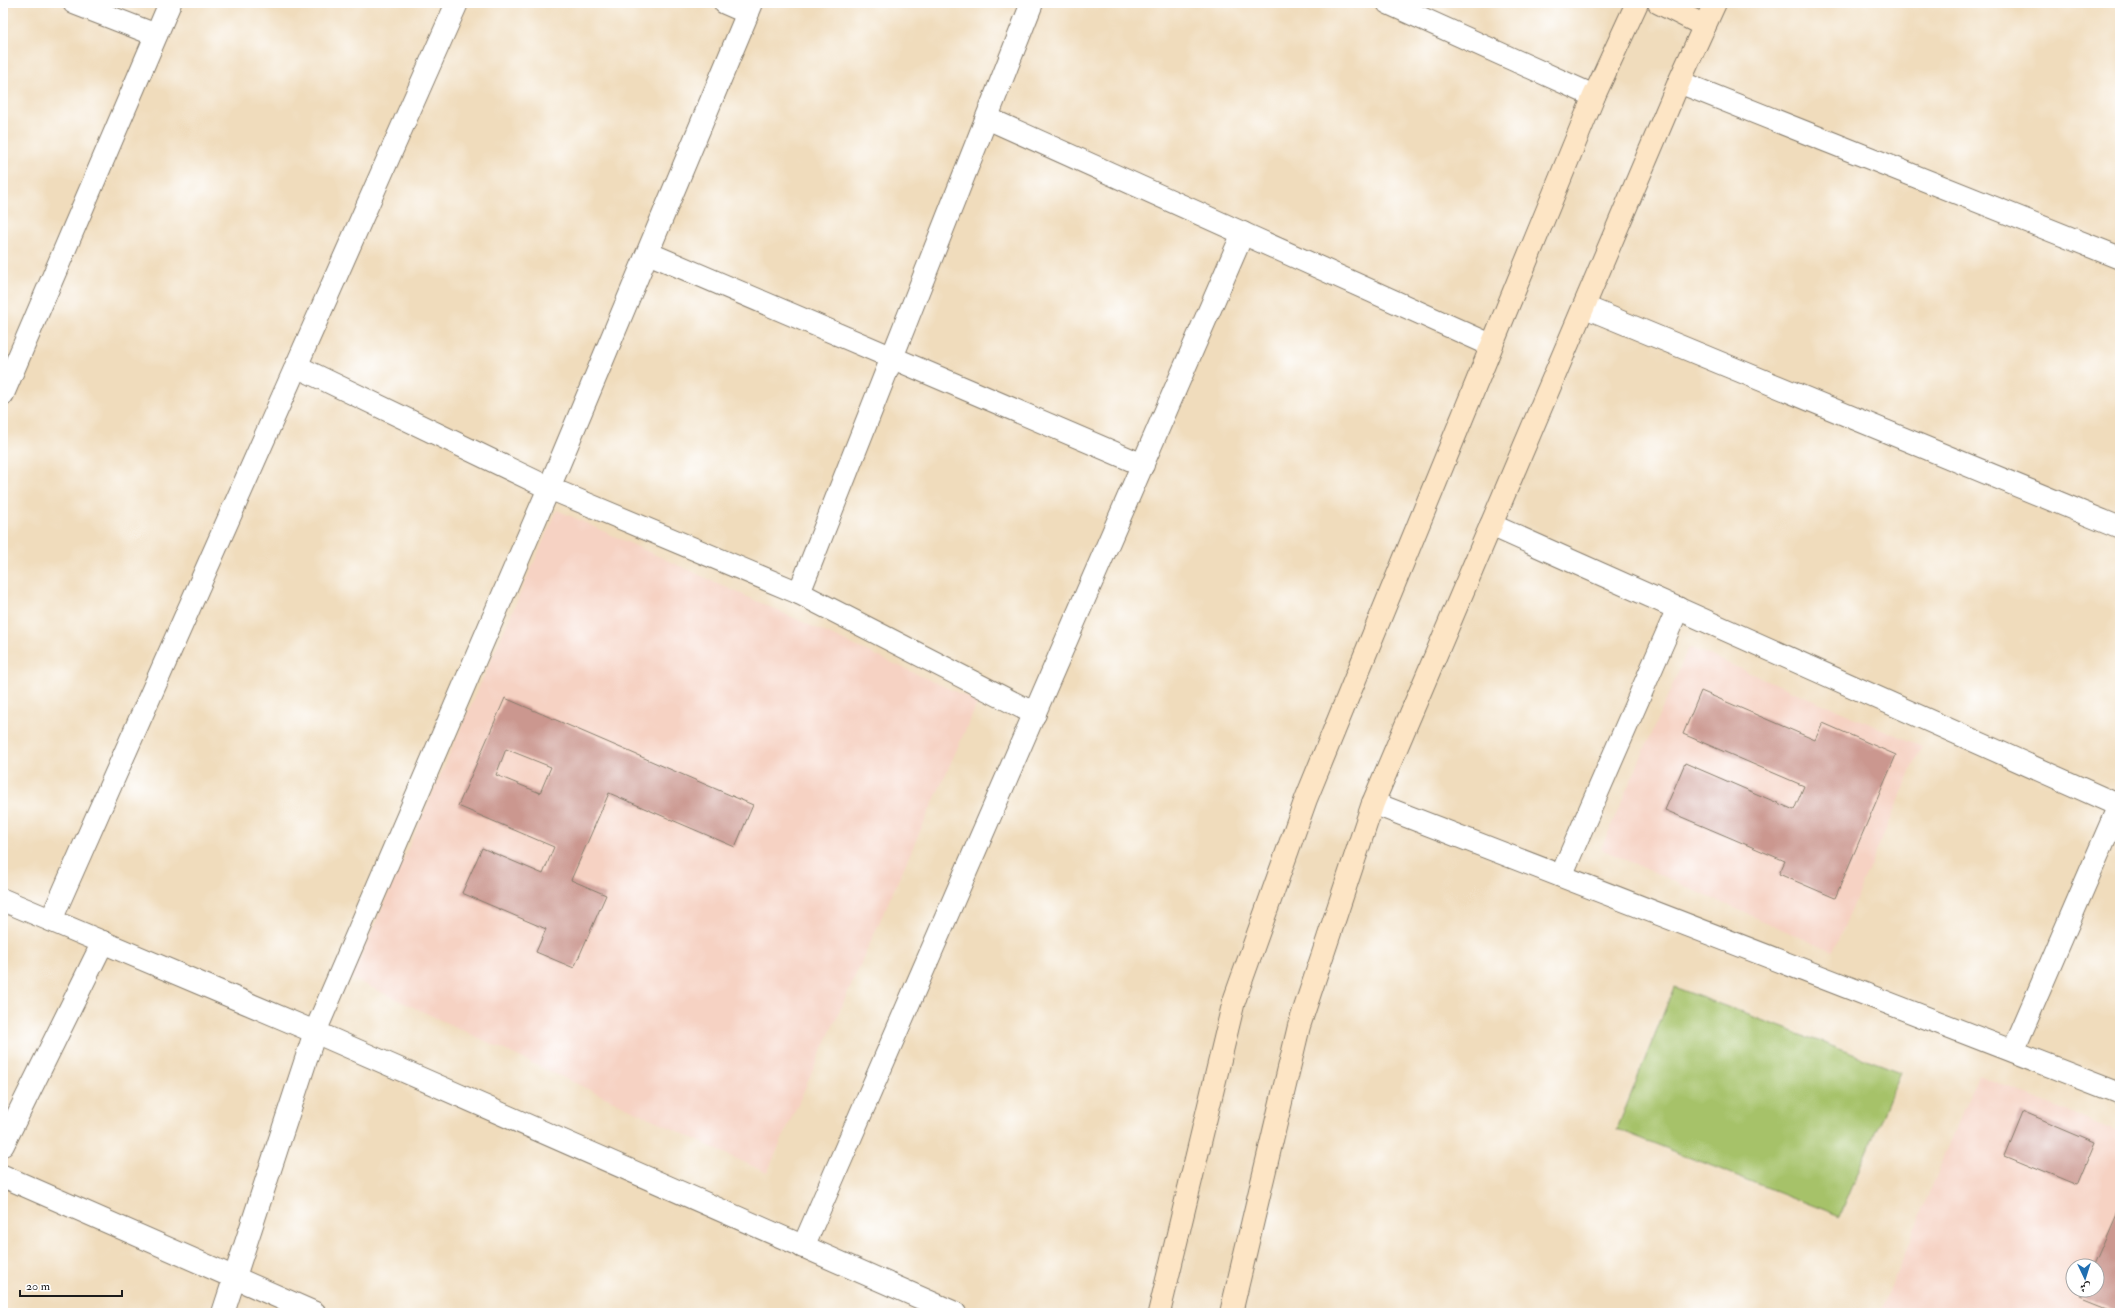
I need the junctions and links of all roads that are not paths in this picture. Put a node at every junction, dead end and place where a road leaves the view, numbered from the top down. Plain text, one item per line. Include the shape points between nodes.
1 (74, 3) edge
2 (170, 3) edge
3 (457, 3) edge
4 (726, 3) edge
5 (1032, 3) edge
6 (1388, 3) edge
7 (1637, 3) edge
8 (1659, 3) edge
9 (1715, 3) edge
10 (750, 8) edge
11 (1705, 26) junction
12 (156, 35) junction
13 (1679, 82) junction
14 (1594, 96) junction
15 (987, 118) junction
16 (1243, 233) junction
17 (648, 253) junction
18 (2120, 258) edge
19 (1585, 307) junction
20 (1491, 345) junction
21 (892, 358) junction
22 (296, 366) junction
23 (3, 394) edge
24 (1143, 465) junction
25 (549, 488) junction
26 (1491, 525) junction
27 (2120, 528) edge
28 (799, 593) junction
29 (1678, 608) junction
30 (1035, 714) junction
31 (1373, 803) junction
32 (2120, 805) edge
33 (1561, 876) junction
34 (3, 900) edge
35 (52, 920) junction
36 (103, 942) junction
37 (314, 1032) junction
38 (2013, 1051) junction
39 (2120, 1093) edge
40 (3, 1144) edge
41 (3, 1176) edge
42 (803, 1247) junction
43 (235, 1277) junction
44 (223, 1313) edge
45 (315, 1313) edge
46 (955, 1313) edge
47 (1159, 1313) edge
48 (1231, 1313) edge

1 - 12 street
2 - 12 street
3 - 22 street
4 - 10 street
5 - 15 street
6 - 14 street
7 - 14 main road
8 - 11 main road
9 - 11 main road
10 - 17 street
11 - 13 main road
12 - 23 street
13 - 18 street
13 - 19 main road
14 - 20 main road
15 - 16 street
15 - 21 street
16 - 20 street
16 - 24 street
17 - 21 street
17 - 25 street
19 - 26 main road
19 - 27 street
20 - 47 main road via 1306,799 1234,1002
21 - 24 street
21 - 28 street
22 - 25 street
22 - 35 street
24 - 30 street
25 - 28 street
25 - 37 street
26 - 29 street
26 - 31 main road
28 - 30 street
29 - 32 street
29 - 33 street
30 - 42 street
31 - 33 street
31 - 48 main road via 1299,1026
32 - 38 street
33 - 38 street
34 - 35 street
35 - 36 street
36 - 37 street
36 - 40 street
37 - 42 street
37 - 43 street
38 - 39 street
41 - 43 street
42 - 46 street
43 - 44 street
43 - 45 street

